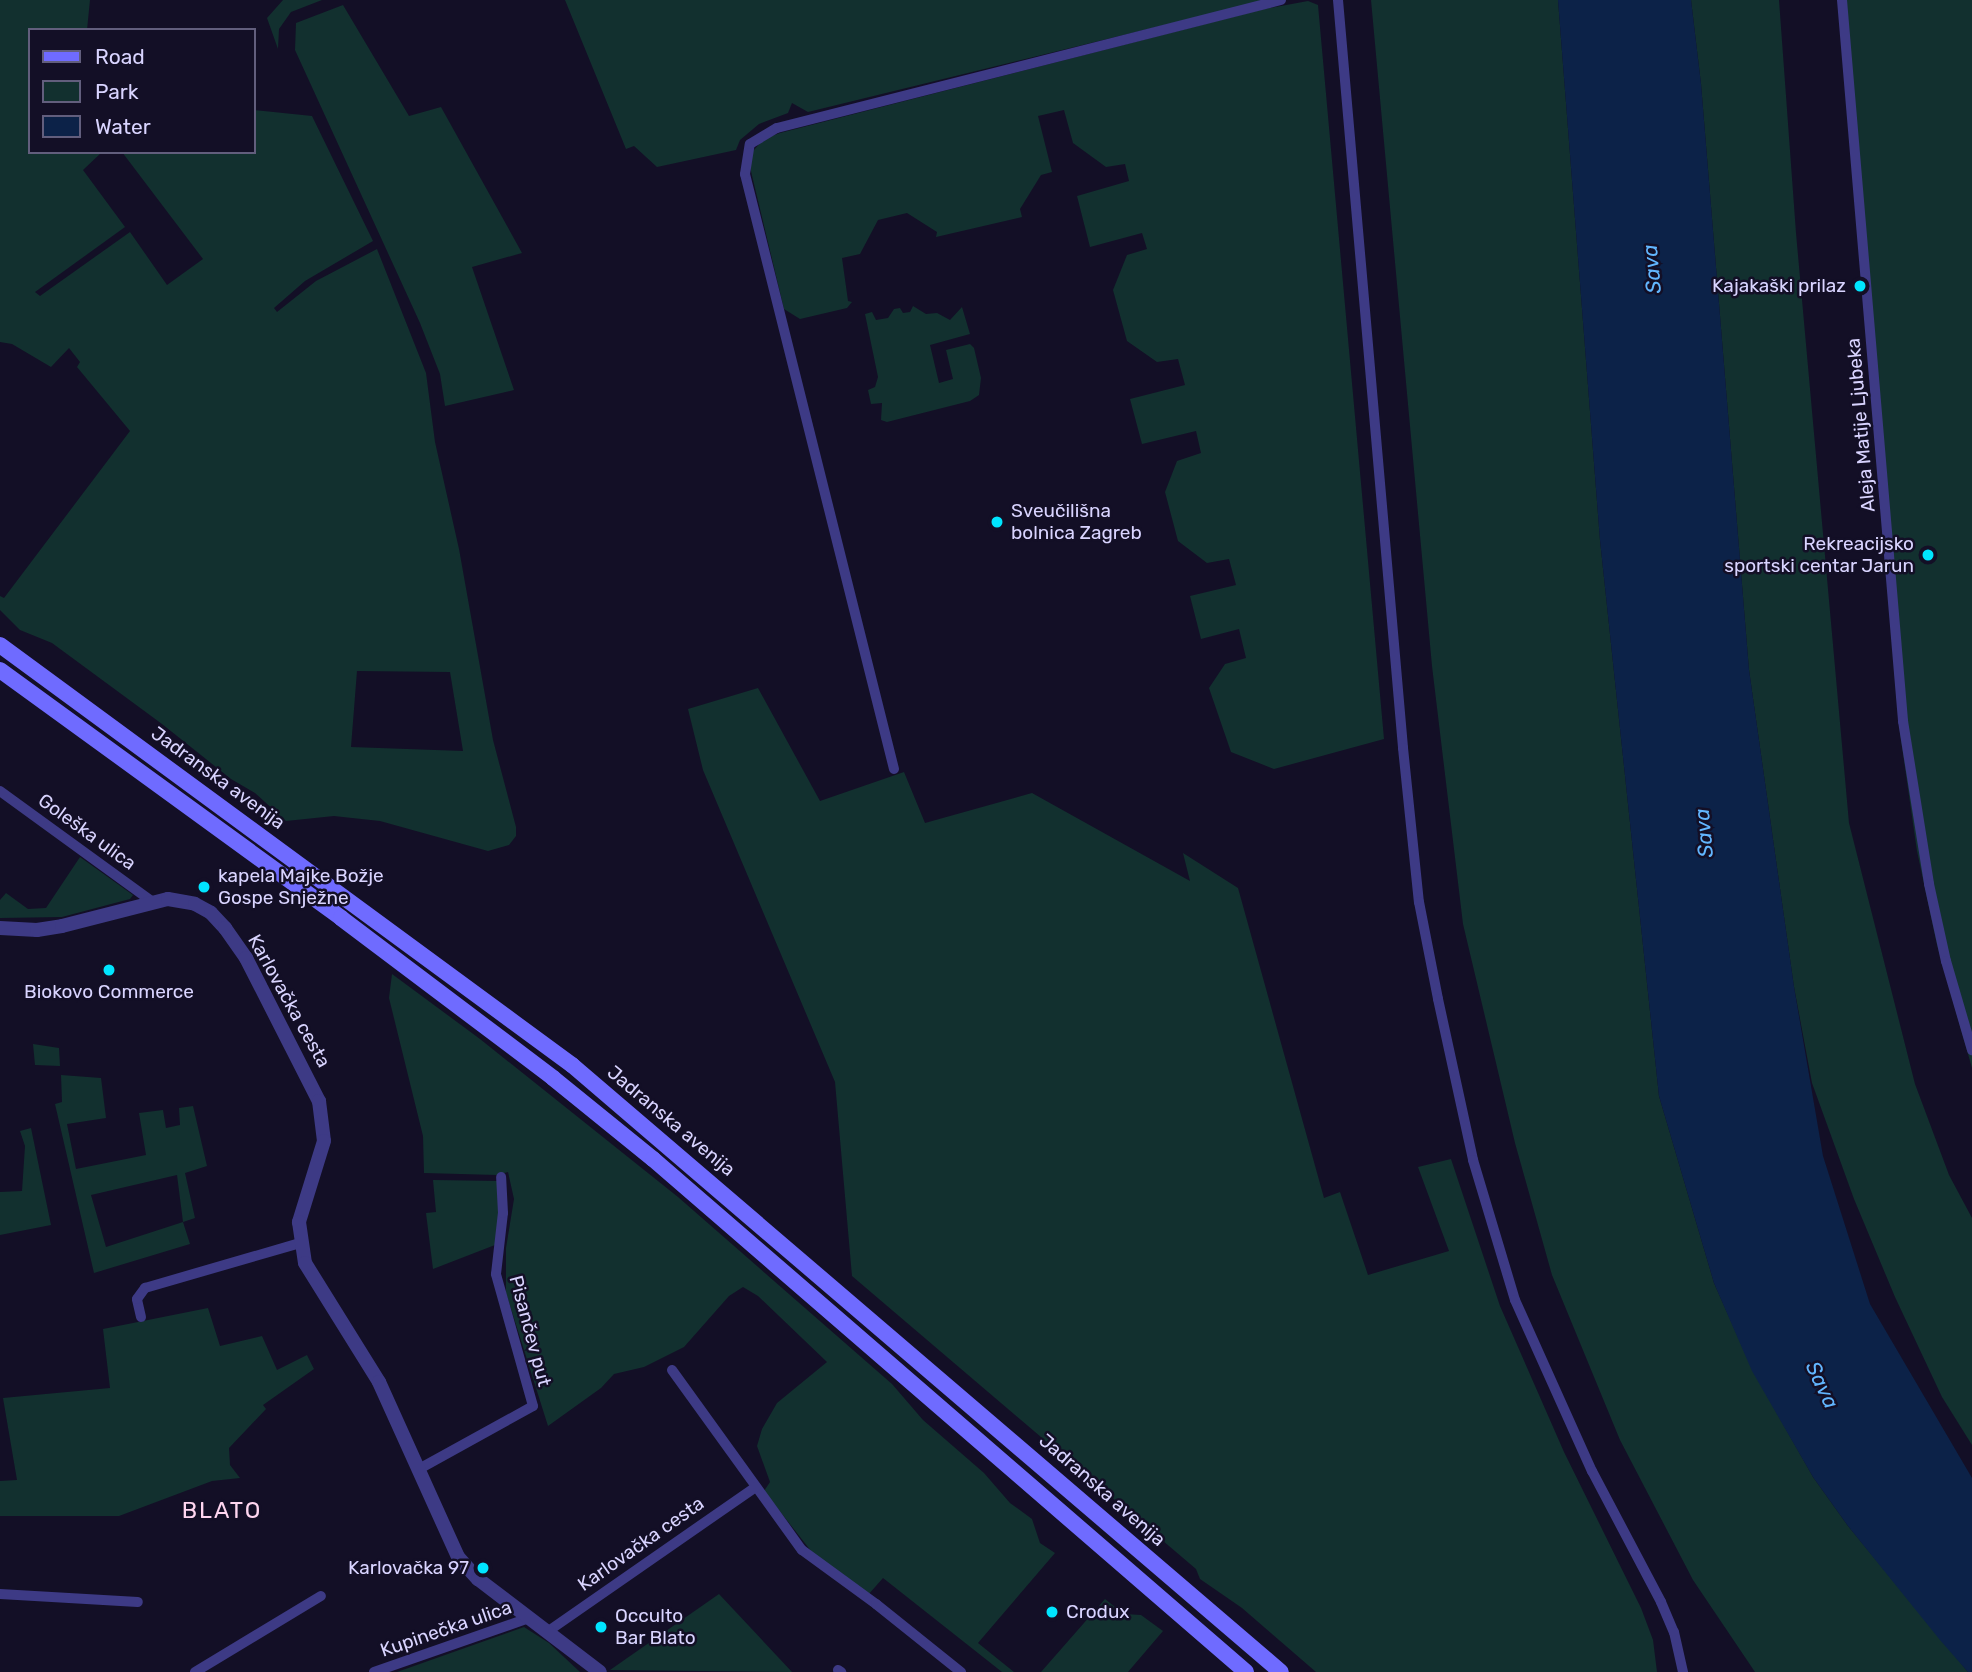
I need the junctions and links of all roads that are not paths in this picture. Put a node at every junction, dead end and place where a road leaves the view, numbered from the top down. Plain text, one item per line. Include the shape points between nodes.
1 (1280, 0) edge
2 (1338, 0) edge
3 (1842, 0) edge
4 (0, 645) edge
5 (0, 670) edge
6 (894, 769) dead end
7 (0, 791) edge
8 (153, 902) junction
9 (0, 929) edge
10 (1972, 1050) edge
11 (501, 1177) dead end
12 (300, 1242) junction
13 (141, 1317) dead end
14 (672, 1370) dead end
15 (419, 1469) junction
16 (756, 1487) junction
17 (0, 1594) edge
18 (321, 1596) dead end
19 (138, 1602) dead end
20 (529, 1618) junction
21 (547, 1632) junction
22 (194, 1672) edge
23 (374, 1672) edge
24 (600, 1672) edge
25 (961, 1672) edge
26 (1246, 1672) edge
27 (1281, 1672) edge
28 (1683, 1672) edge

1 - 6 street via 777,128 750,144 745,174
2 - 28 street via 1406,774 1419,902 1438,999 1473,1160 1515,1300 1592,1471 1661,1602
3 - 10 street, Aleja Matije Ljubeka via 1903,721 1929,884
4 - 27 main road, Jadranska avenija via 572,1065
5 - 26 main road via 553,1079 684,1186
7 - 8 street, Goleška ulica
8 - 9 street, Karlovačka cesta via 62,926
8 - 12 street, Karlovačka cesta via 168,899 195,904 225,928 246,958 313,1085 324,1141 302,1209
11 - 15 street, Pisančev put via 503,1213 496,1274 533,1406
12 - 13 street via 145,1288 137,1299
12 - 15 street, Karlovačka cesta via 304,1264 379,1382
14 - 16 street
15 - 20 street, Karlovačka cesta via 458,1557 478,1579
16 - 21 street, Karlovačka cesta
16 - 25 street via 802,1550
17 - 19 street
18 - 22 street
20 - 21 street, Karlovačka cesta
20 - 23 street, Kupinečka ulica
21 - 24 street, Karlovačka cesta

